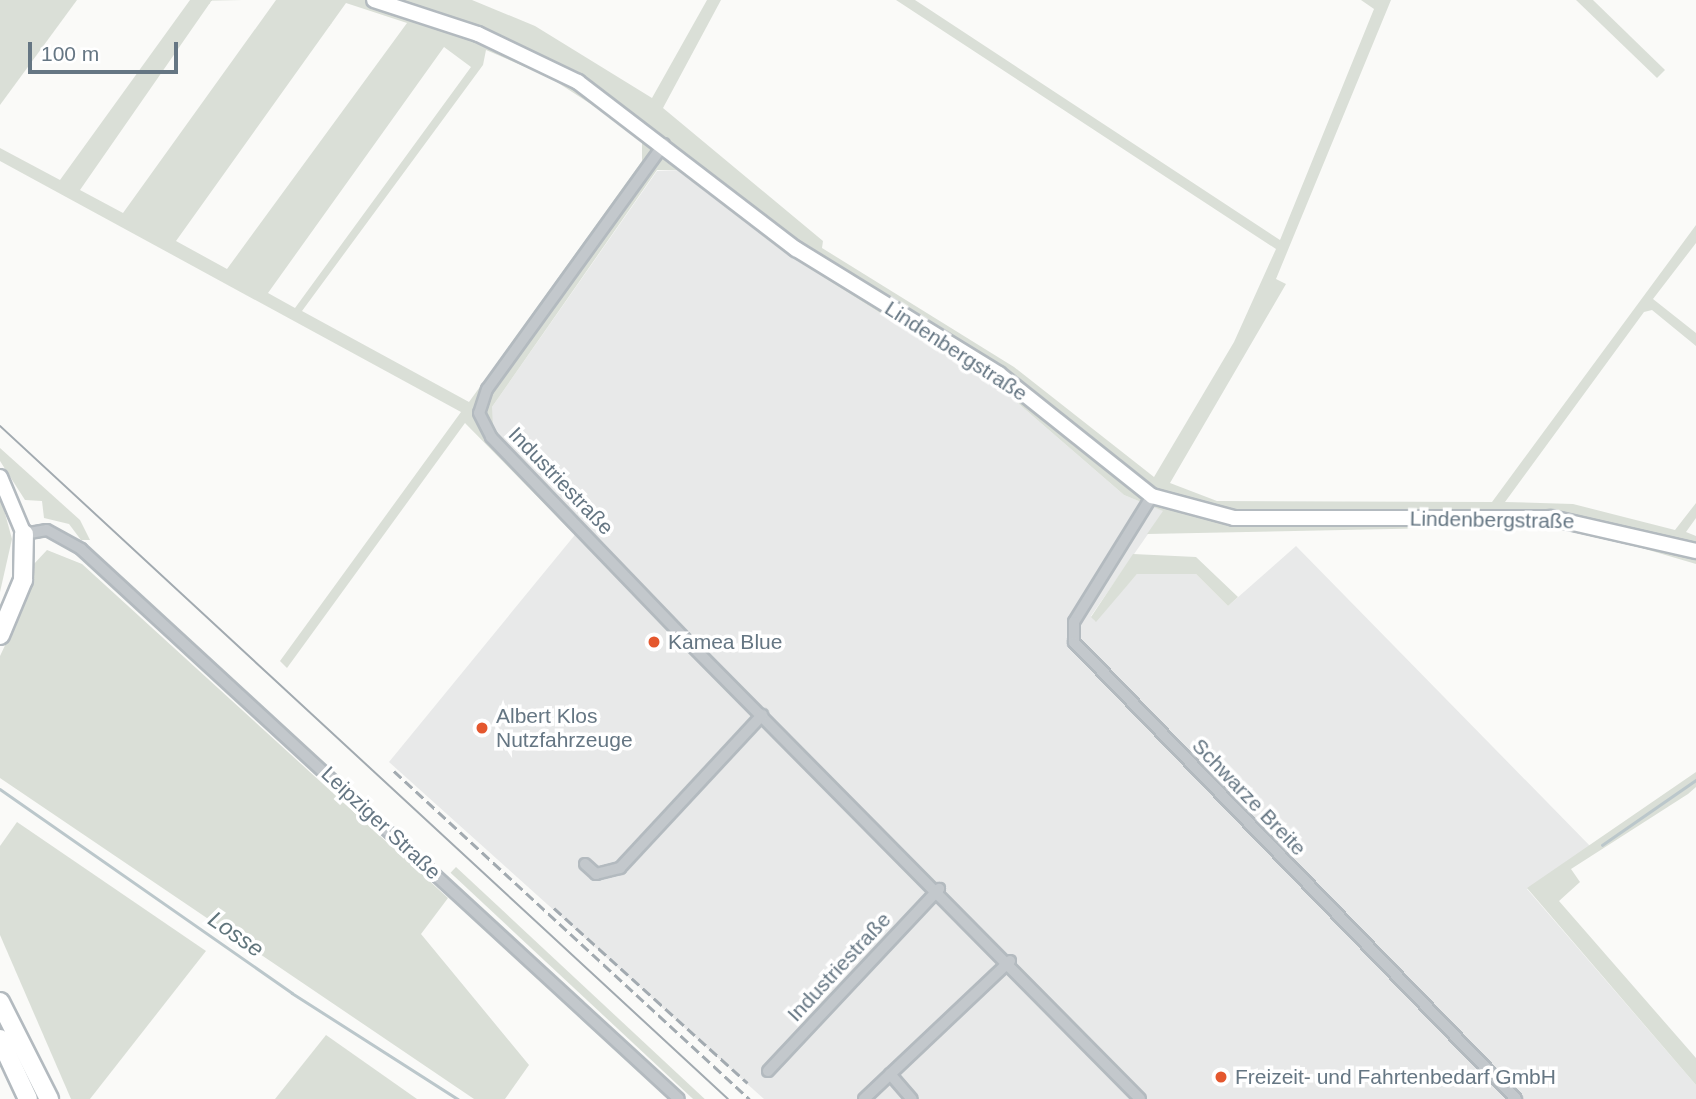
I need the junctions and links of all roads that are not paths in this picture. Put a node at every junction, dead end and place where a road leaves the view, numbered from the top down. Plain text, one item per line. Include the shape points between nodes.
1 (374, 0) edge
2 (664, 144) junction
3 (0, 477) edge
4 (1153, 496) junction
5 (23, 534) junction
6 (1696, 551) edge
7 (0, 611) edge
8 (0, 635) edge
9 (762, 715) junction
10 (585, 864) dead end
11 (939, 889) junction
12 (1010, 961) junction
13 (0, 1002) edge
14 (0, 1040) edge
15 (768, 1071) dead end
16 (890, 1074) junction
17 (28, 1099) edge
18 (49, 1099) edge
19 (679, 1099) edge
20 (863, 1099) edge
21 (912, 1099) edge
22 (1140, 1099) edge
23 (1517, 1099) edge

1 - 2 main road, Lindenbergstraße via 478,34 550,66
2 - 4 main road, Lindenbergstraße via 796,249 999,374
2 - 9 street, Industriestraße via 487,389 479,413 491,437
3 - 5 main road
4 - 6 main road, Lindenbergstraße via 1234,518 1532,517
4 - 23 street, Schwarze Breite via 1074,622 1074,642
5 - 7 highway via 16,578
5 - 8 highway via 23,580
5 - 19 street, Leipziger Straße via 56,533 81,549
9 - 10 street via 620,868 596,874
9 - 11 street, Industriestraße
11 - 12 street, Industriestraße
11 - 15 street, Industriestraße
12 - 16 street
12 - 22 street, Industriestraße
13 - 18 highway
14 - 17 highway
16 - 20 street
16 - 21 street

